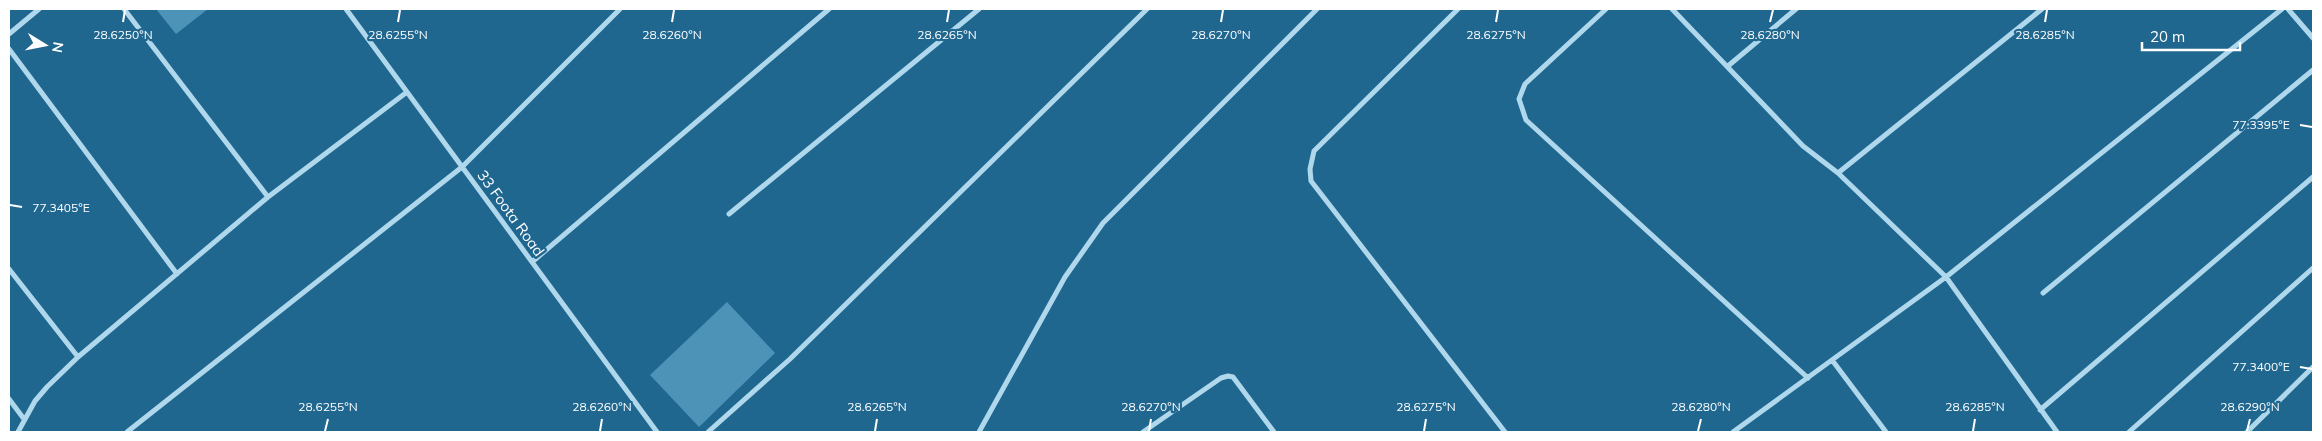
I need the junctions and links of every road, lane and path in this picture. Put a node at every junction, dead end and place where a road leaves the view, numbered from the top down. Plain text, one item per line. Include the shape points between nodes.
1 (39, 9) edge
2 (124, 9) edge
3 (346, 9) edge
4 (620, 9) edge
5 (829, 9) edge
6 (979, 9) edge
7 (1147, 9) edge
8 (1317, 9) edge
9 (1458, 9) edge
10 (1606, 9) edge
11 (1672, 9) edge
12 (1796, 9) edge
13 (2042, 9) edge
14 (2282, 9) edge
15 (2288, 9) edge
16 (9, 34) edge
17 (2313, 38) edge
18 (9, 49) edge
19 (1728, 66) junction
20 (2313, 70) edge
21 (407, 92) junction
22 (462, 167) junction
23 (1838, 173) junction
24 (2313, 177) edge
25 (268, 197) junction
26 (729, 214) dead end
27 (532, 262) junction
28 (2313, 268) edge
29 (9, 269) edge
30 (178, 274) junction
31 (1946, 277) junction
32 (2043, 293) dead end
33 (78, 357) junction
34 (1832, 360) junction
35 (2313, 367) edge
36 (1808, 378) junction
37 (9, 399) edge
38 (2040, 410) junction
39 (24, 419) junction
40 (18, 432) edge
41 (127, 432) edge
42 (657, 432) edge
43 (708, 432) edge
44 (979, 432) edge
45 (1143, 432) edge
46 (1274, 432) edge
47 (1505, 432) edge
48 (1734, 432) edge
49 (1886, 432) edge
50 (2057, 432) edge
51 (2129, 432) edge
52 (2247, 432) edge

1 - 16 street
2 - 25 street
3 - 21 street, 33 Foota Road
4 - 22 street
5 - 27 street
6 - 26 street
7 - 43 street via 790,359
8 - 44 street via 1103,223 1065,278
9 - 47 street via 1314,151 1311,181
10 - 36 street via 1525,84 1519,99 1526,120
11 - 19 street
12 - 19 street
13 - 23 street
14 - 31 street
15 - 17 street
18 - 30 street
19 - 23 street via 1804,146
20 - 32 street
21 - 22 street, 33 Foota Road
21 - 25 street
22 - 27 street, 33 Foota Road
22 - 41 street
23 - 31 street
24 - 38 street
25 - 30 street
27 - 42 street, 33 Foota Road
28 - 51 street
29 - 33 street
30 - 33 street
31 - 34 street
31 - 38 street
33 - 39 street via 47,387
34 - 36 street
34 - 49 street
35 - 52 street
36 - 48 street
37 - 39 street
38 - 50 street
39 - 40 street
45 - 46 street via 1228,376 1233,377

